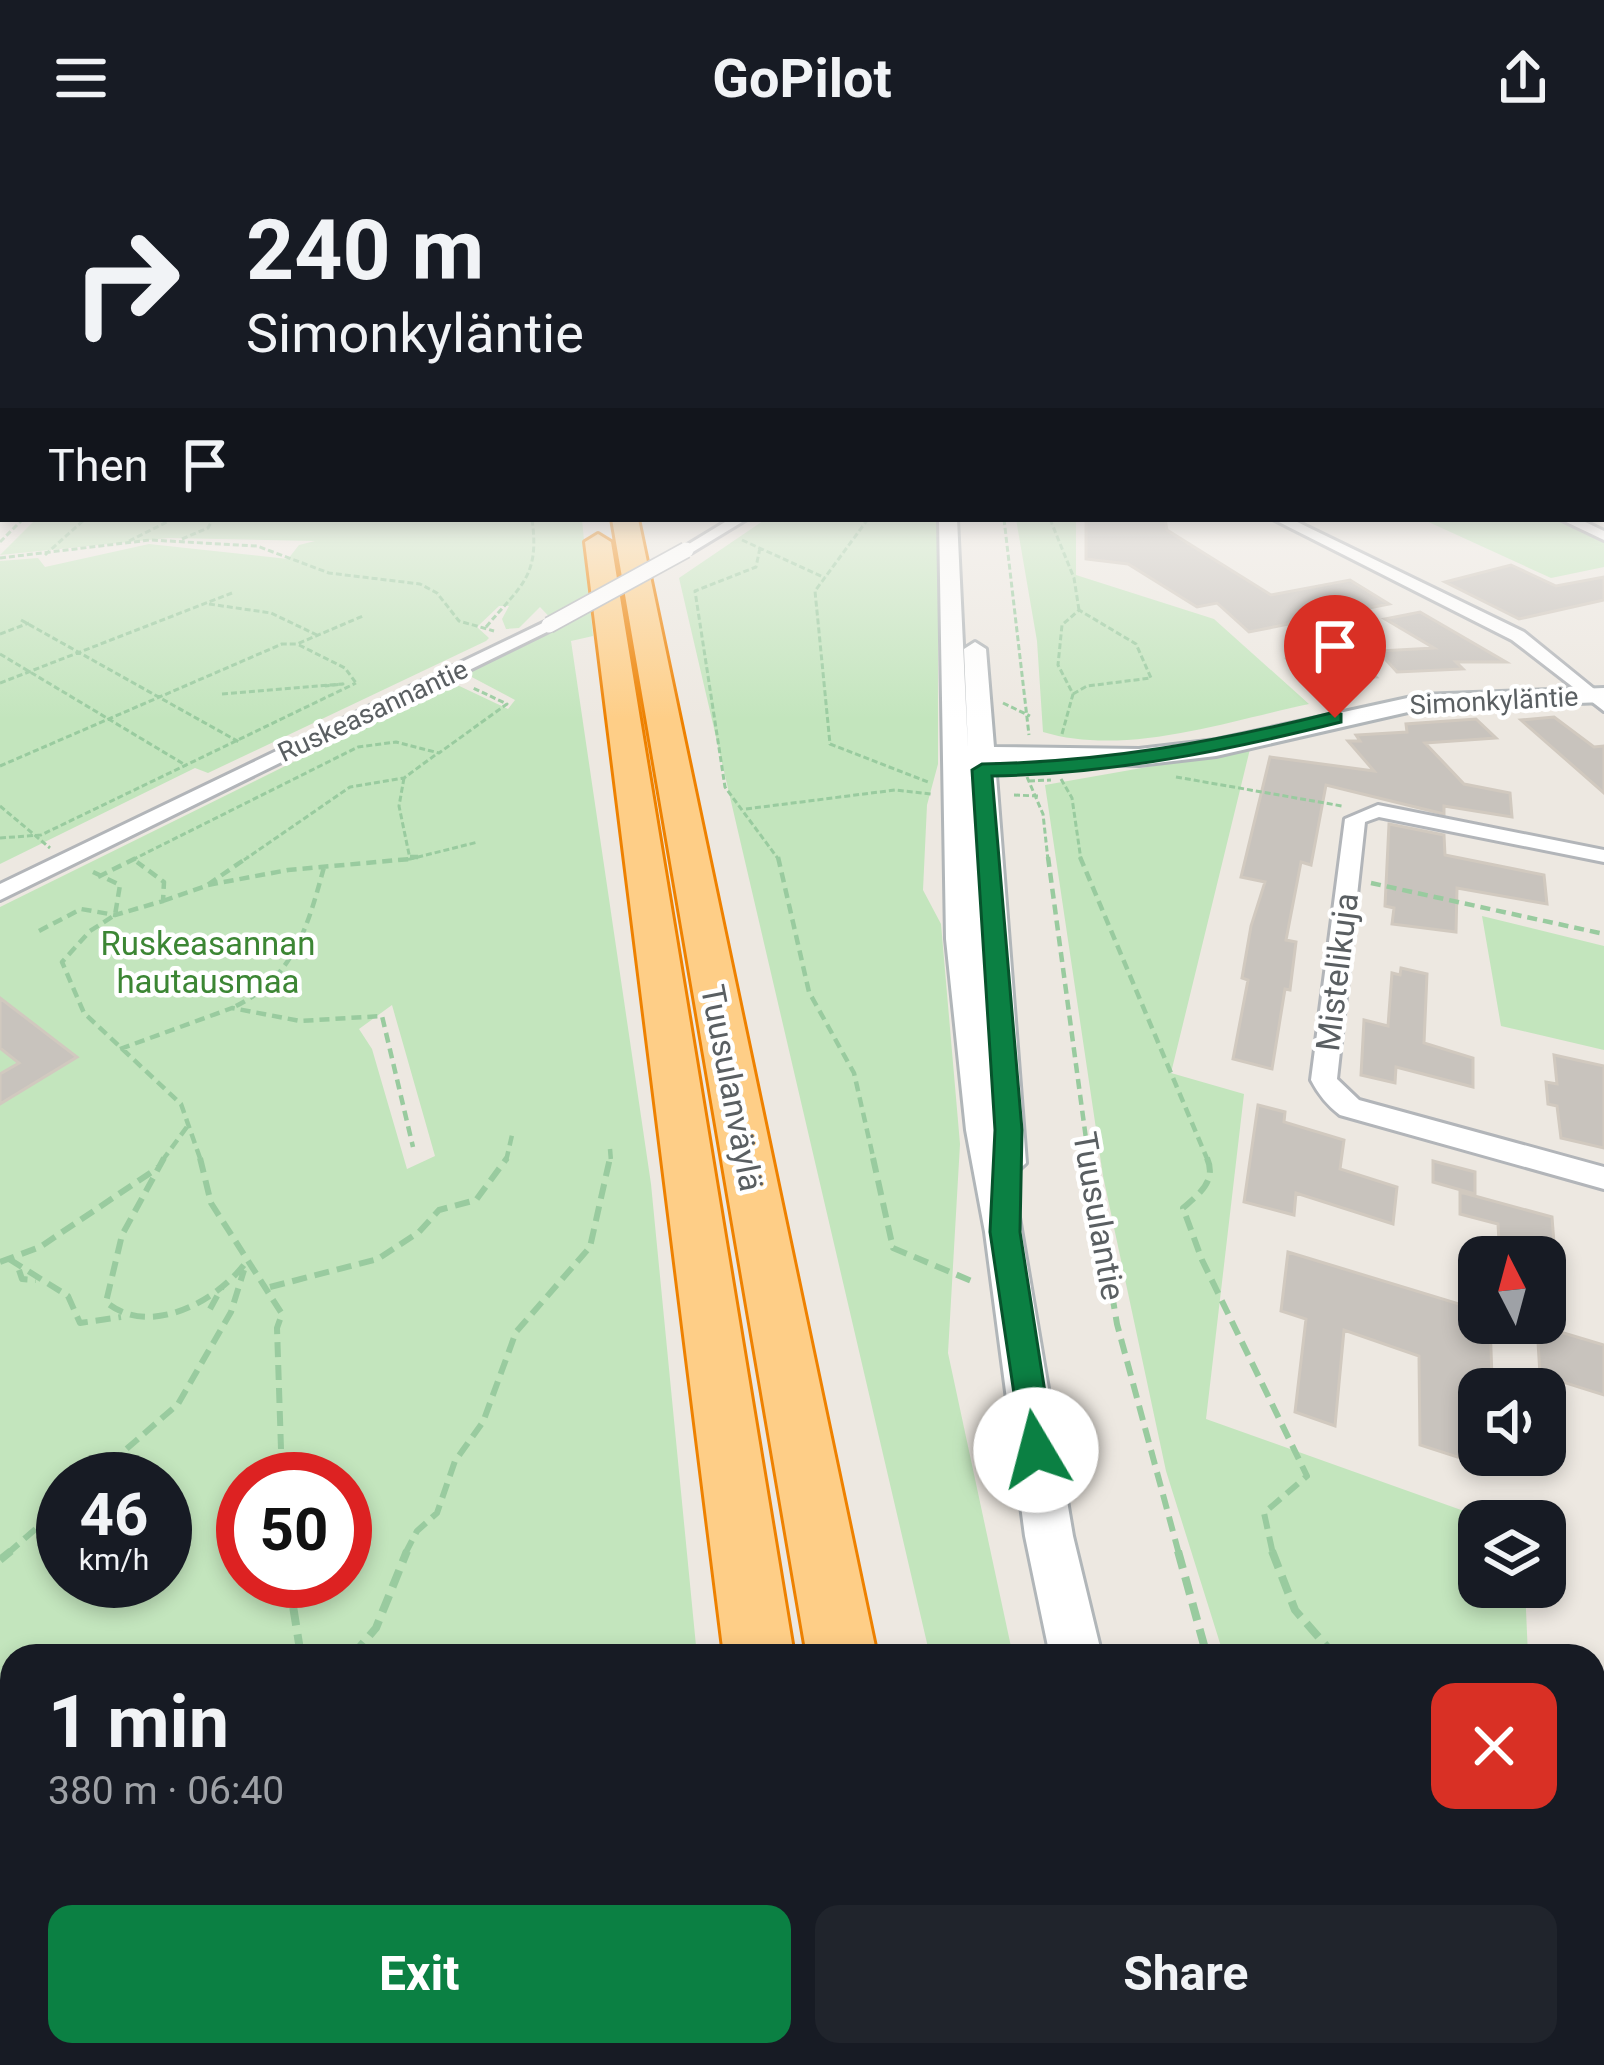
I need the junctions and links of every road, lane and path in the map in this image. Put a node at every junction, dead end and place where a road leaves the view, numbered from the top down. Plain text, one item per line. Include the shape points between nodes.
1 (61, 541) edge
2 (130, 541) edge
3 (174, 541) edge
4 (177, 541) edge
5 (535, 541) edge
6 (598, 541) edge
7 (629, 541) edge
8 (702, 541) edge
9 (745, 541) edge
10 (852, 541) edge
11 (950, 541) edge
12 (967, 541) edge
13 (1007, 541) edge
14 (1060, 541) edge
15 (1324, 541) edge
16 (124, 544) junction
17 (760, 548) junction
18 (45, 555) junction
19 (0, 558) edge
20 (825, 578) junction
21 (232, 593) dead end
22 (207, 603) junction
23 (1079, 610) junction
24 (363, 616) dead end
25 (21, 620) dead end
26 (29, 623) junction
27 (486, 627) junction
28 (0, 634) edge
29 (317, 635) junction
30 (523, 639) junction
31 (297, 644) junction
32 (79, 653) junction
33 (0, 654) edge
34 (29, 672) junction
35 (209, 676) junction
36 (447, 676) junction
37 (218, 681) dead end
38 (0, 683) edge
39 (356, 683) junction
40 (221, 694) dead end
41 (996, 694) dead end
42 (1073, 694) junction
43 (160, 698) junction
44 (1601, 699) edge
45 (201, 710) dead end
46 (190, 715) junction
47 (1030, 716) junction
48 (108, 719) junction
49 (239, 742) junction
50 (1058, 744) dead end
51 (439, 753) junction
52 (0, 766) edge
53 (187, 766) junction
54 (1025, 769) junction
55 (968, 770) junction
56 (1162, 776) dead end
57 (404, 778) junction
58 (1075, 778) dead end
59 (1061, 779) junction
60 (0, 806) edge
61 (745, 809) junction
62 (1365, 812) junction
63 (41, 835) junction
64 (0, 838) edge
65 (478, 842) dead end
66 (1604, 856) edge
67 (410, 860) junction
68 (64, 861) junction
69 (137, 862) junction
70 (324, 867) junction
71 (98, 877) junction
72 (1348, 878) junction
73 (206, 886) junction
74 (0, 893) edge
75 (163, 901) junction
76 (115, 915) junction
77 (39, 931) dead end
78 (1604, 934) edge
79 (232, 1008) junction
80 (119, 1049) junction
81 (189, 1124) junction
82 (512, 1135) dead end
83 (413, 1148) dead end
84 (610, 1149) dead end
85 (160, 1166) junction
86 (1604, 1178) edge
87 (9, 1259) junction
88 (247, 1261) junction
89 (0, 1262) edge
90 (974, 1282) dead end
91 (222, 1287) junction
92 (270, 1287) junction
93 (182, 1310) junction
94 (210, 1310) dead end
95 (121, 1317) junction
96 (180, 1320) dead end
97 (123, 1452) edge
98 (281, 1452) edge
99 (36, 1528) edge
100 (0, 1560) edge
101 (294, 1608) edge
102 (299, 1644) edge
103 (362, 1644) edge
104 (757, 1644) edge
105 (840, 1644) edge
106 (1073, 1644) edge
107 (1204, 1644) edge
108 (1319, 1644) edge

1 - 18 path
2 - 16 path
3 - 16 path
4 - 27 path via 271,549 329,573 421,584 459,621
5 - 27 path via 533,571
6 - 104 highway, Tuusulanväylä
7 - 105 highway, Tuusulanväylä
8 - 30 street, Ruskeasannantie, bridge
9 - 17 path
10 - 20 path
11 - 55 main road
12 - 55 main road
13 - 47 path
14 - 23 path
15 - 44 street via 1518,636
16 - 18 path
17 - 20 path
17 - 61 path via 756,566 695,591 725,787
18 - 19 path
20 - 55 path via 815,592 830,745
21 - 22 path
22 - 29 path via 271,614
22 - 32 path
23 - 42 path via 1062,625 1058,665
23 - 42 path via 1123,631 1150,662 1151,678
24 - 29 path
25 - 26 path
26 - 28 path
26 - 32 path
27 - 30 path
29 - 31 path
30 - 36 street, Ruskeasannantie
31 - 35 path
31 - 39 path
32 - 34 path
32 - 43 path
33 - 34 path
34 - 38 path
34 - 48 path
35 - 37 path
35 - 43 path
36 - 51 path via 510,705
36 - 68 street, Ruskeasannantie
39 - 40 path
39 - 49 path
41 - 47 path
42 - 50 path
43 - 46 path
43 - 48 path
44 - 54 main road, Simonkyläntie via 1421,702 1216,748
45 - 46 path
46 - 49 path
47 - 54 path
48 - 52 path
48 - 53 path
49 - 53 path
51 - 57 path
51 - 69 path via 396,742 358,747
53 - 63 path
54 - 55 main road, Simonkyläntie
54 - 59 path
54 - 107 path, Tuusulantie via 1043,814 1070,1047 1118,1324
55 - 61 path via 896,790
55 - 106 main road via 962,939 984,1130
56 - 62 path via 1208,778
57 - 67 path via 399,806
57 - 73 path via 350,787
58 - 59 path
59 - 108 path via 1075,795 1077,850 1210,1167 1206,1188 1183,1208 1307,1476 1264,1513 1274,1569
60 - 63 path
61 - 90 path via 778,856 809,992 854,1073 893,1248
62 - 66 street
62 - 72 street, Mistelikuja via 1355,819
63 - 64 path
63 - 68 path
65 - 67 path
67 - 70 path
68 - 71 path
68 - 74 street, Ruskeasannantie
69 - 71 path
69 - 75 path via 164,882
70 - 73 path
70 - 79 path via 291,966 274,986
71 - 76 path via 120,885
72 - 78 path
72 - 86 street, Mistelikuja via 1324,1080 1334,1096 1351,1108
73 - 75 path
75 - 76 path
76 - 77 path via 80,909
76 - 80 path via 62,962 84,1013
79 - 80 path
79 - 83 path via 277,1019 382,1016
80 - 81 path via 156,1077
81 - 85 path
81 - 88 path via 211,1203
82 - 92 path via 505,1166 476,1200 439,1210 378,1259
84 - 103 path via 590,1246 516,1332 483,1422
85 - 87 path via 40,1247
85 - 95 path via 105,1277 106,1302
87 - 89 path
87 - 95 path via 68,1296 80,1323
88 - 91 path
88 - 92 path
88 - 97 path via 230,1312 178,1404
91 - 93 path
91 - 94 path
92 - 98 path via 282,1314
93 - 95 path via 146,1323
93 - 96 path
99 - 100 path
101 - 102 path

